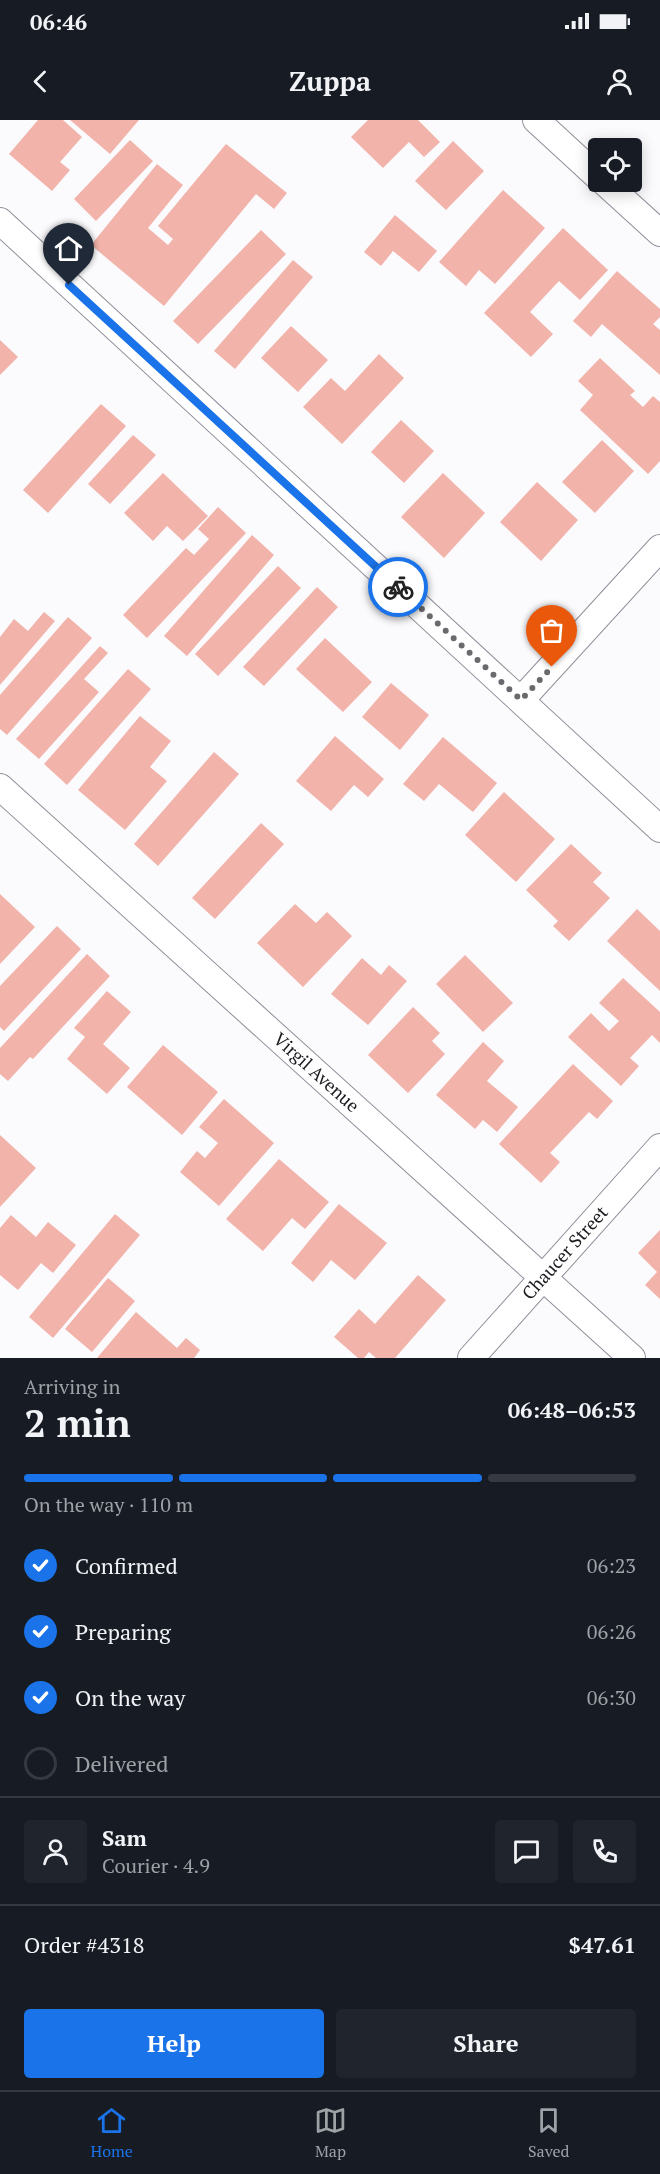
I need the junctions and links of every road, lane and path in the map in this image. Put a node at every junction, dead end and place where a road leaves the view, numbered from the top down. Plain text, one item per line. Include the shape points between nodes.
1 (536, 120) edge
2 (588, 168) edge
3 (615, 192) edge
4 (0, 221) edge
5 (660, 233) edge
6 (660, 548) edge
7 (521, 700) junction
8 (0, 787) edge
9 (660, 829) edge
10 (660, 1148) edge
11 (544, 1279) junction
12 (471, 1358) edge
13 (632, 1358) edge

1 - 2 street
3 - 5 street
4 - 7 street
6 - 7 street
7 - 9 street
8 - 11 street, Virgil Avenue
10 - 11 street, Chaucer Street
11 - 12 street, Chaucer Street
11 - 13 street, Virgil Avenue

